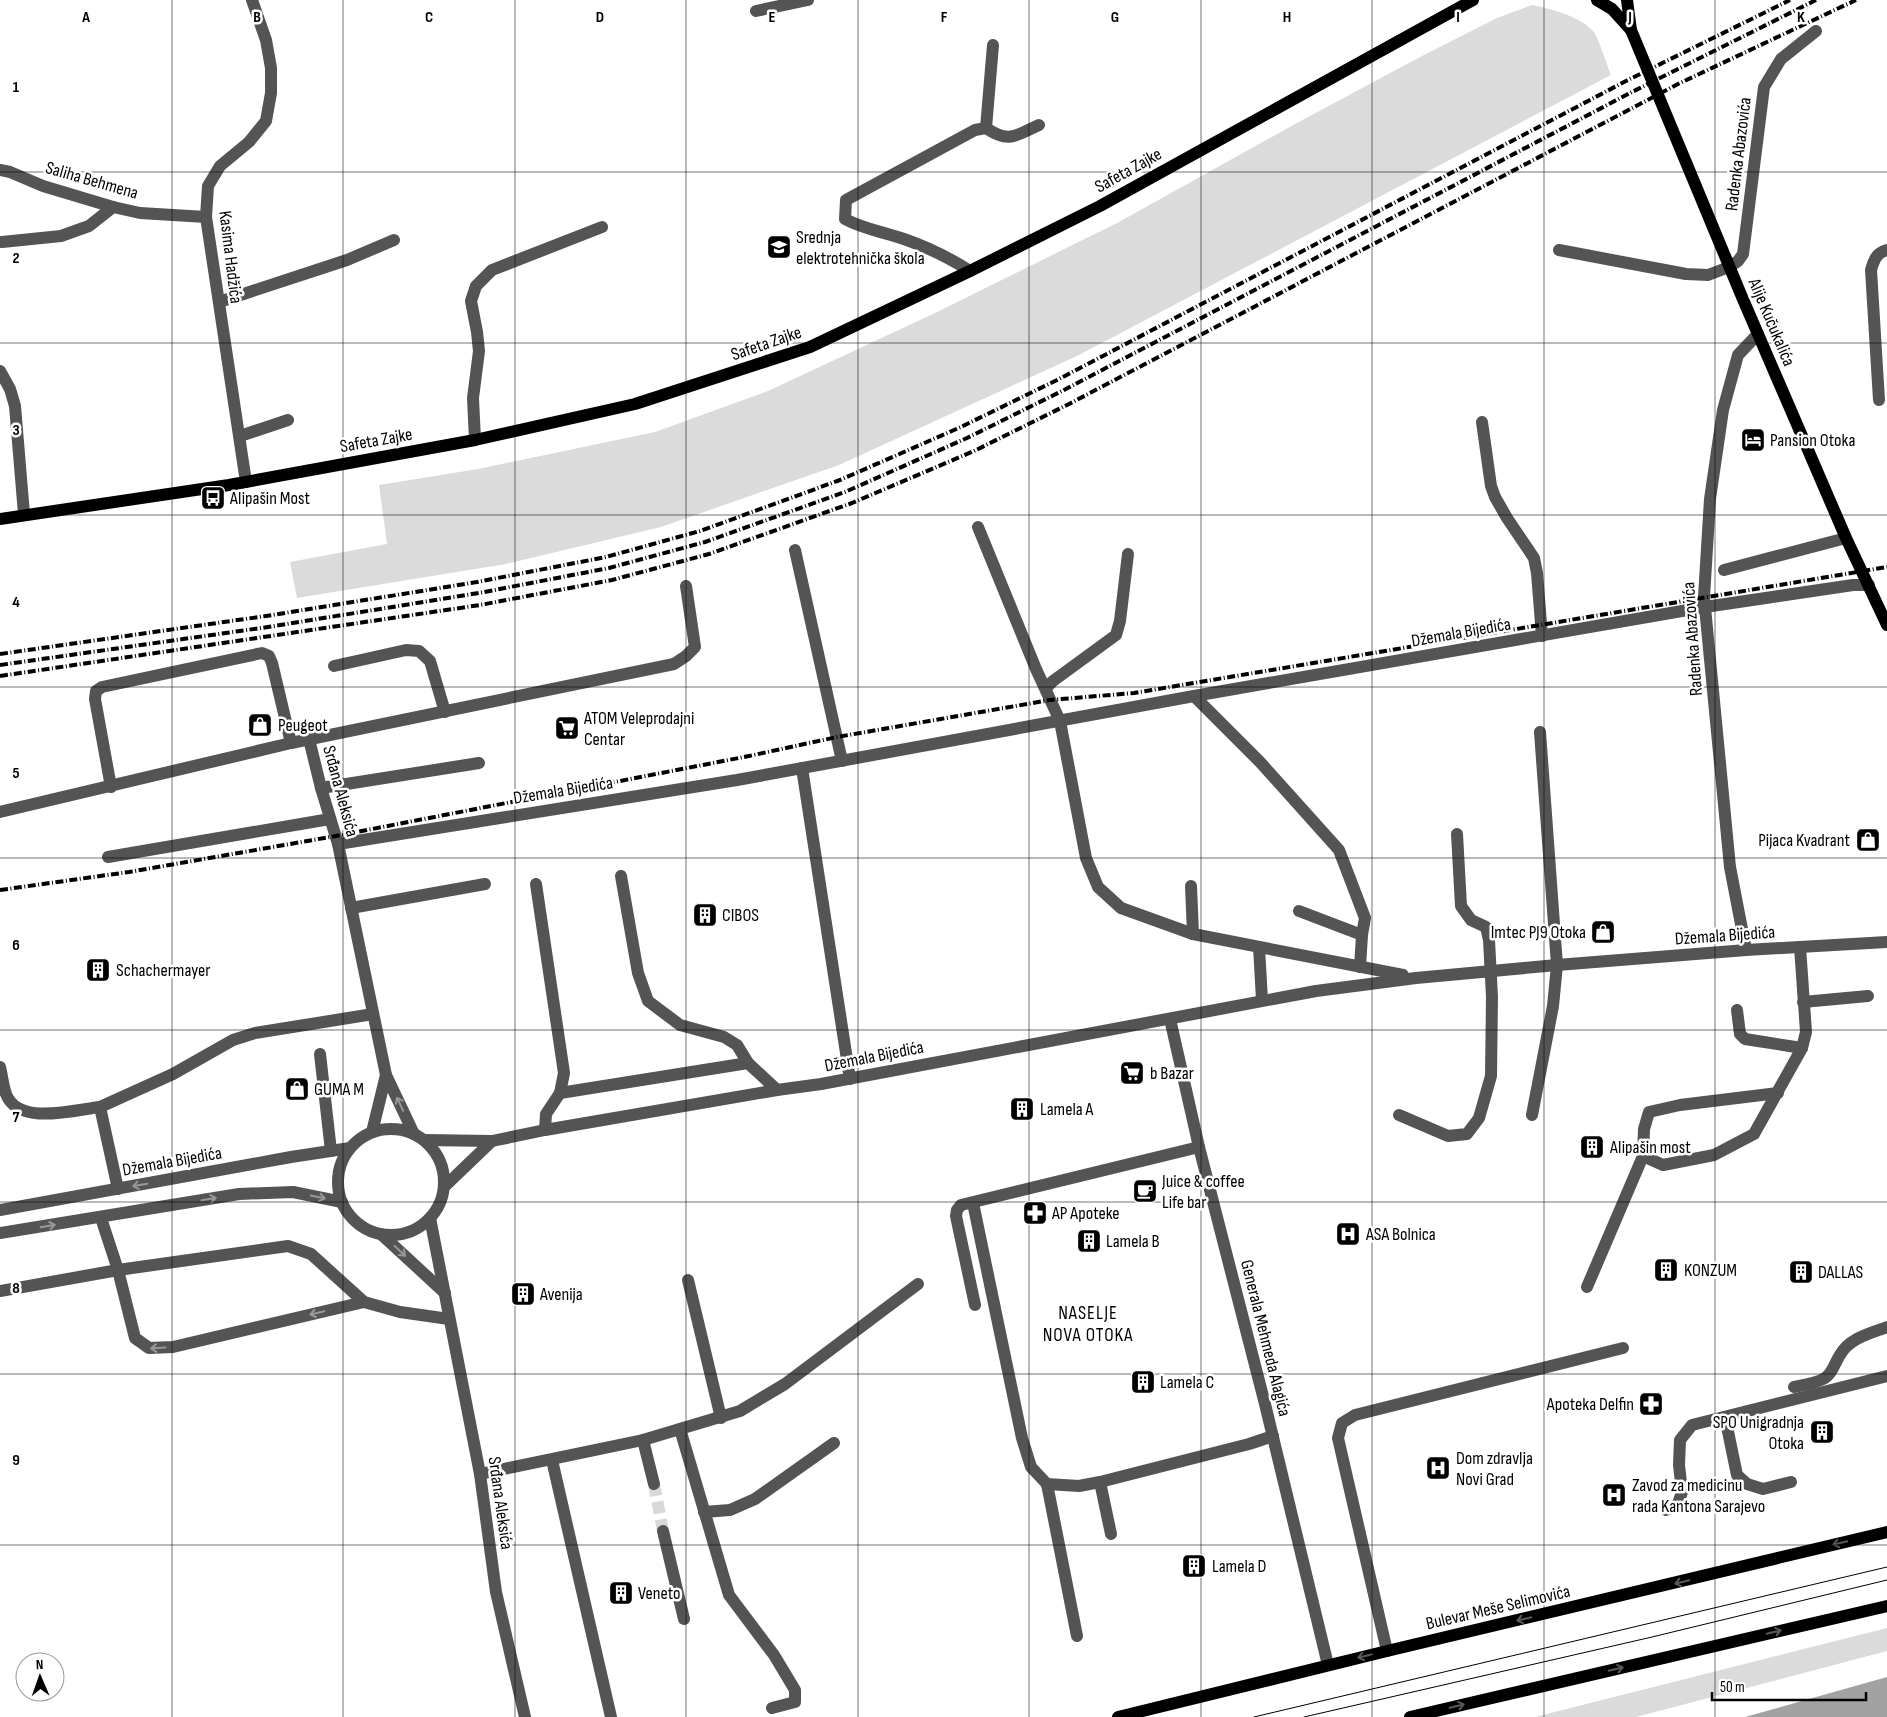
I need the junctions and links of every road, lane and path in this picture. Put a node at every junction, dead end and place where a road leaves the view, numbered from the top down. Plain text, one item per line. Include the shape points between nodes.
1 (252, 0) edge
2 (808, 0) edge
3 (1473, 0) edge
4 (1597, 0) edge
5 (1627, 0) edge
6 (756, 12) dead end
7 (1631, 30) junction
8 (1816, 31) dead end
9 (993, 45) dead end
10 (1039, 125) dead end
11 (986, 128) junction
12 (0, 170) edge
13 (113, 207) junction
14 (206, 217) junction
15 (602, 227) dead end
16 (394, 240) dead end
17 (2, 242) dead end
18 (1559, 250) dead end
19 (1887, 250) edge
20 (1729, 267) junction
21 (970, 271) junction
22 (219, 302) junction
23 (1758, 334) junction
24 (0, 371) edge
25 (1879, 400) dead end
26 (288, 420) dead end
27 (1482, 422) dead end
28 (240, 436) junction
29 (475, 440) junction
30 (246, 482) junction
31 (24, 514) junction
32 (0, 519) edge
33 (978, 526) dead end
34 (1846, 538) junction
35 (795, 550) dead end
36 (1128, 554) dead end
37 (1724, 570) dead end
38 (1869, 585) junction
39 (686, 586) dead end
40 (1883, 606) edge
41 (1705, 607) junction
42 (1887, 625) edge
43 (1542, 636) junction
44 (334, 666) dead end
45 (1046, 688) junction
46 (1194, 696) junction
47 (445, 712) junction
48 (1060, 721) junction
49 (1540, 732) dead end
50 (309, 739) junction
51 (291, 743) junction
52 (842, 761) junction
53 (479, 763) dead end
54 (802, 768) junction
55 (111, 787) junction
56 (321, 788) junction
57 (0, 812) edge
58 (330, 819) junction
59 (1457, 834) dead end
60 (338, 844) junction
61 (108, 857) dead end
62 (621, 876) dead end
63 (485, 884) dead end
64 (536, 884) dead end
65 (1191, 886) dead end
66 (351, 908) junction
67 (1299, 911) dead end
68 (1193, 934) junction
69 (1362, 935) junction
70 (1887, 942) edge
71 (1259, 947) junction
72 (1800, 947) junction
73 (1746, 950) junction
74 (1557, 965) junction
75 (1360, 967) junction
76 (1490, 972) junction
77 (1416, 978) junction
78 (1868, 996) dead end
79 (1262, 1000) junction
80 (1803, 1002) junction
81 (1737, 1010) dead end
82 (373, 1014) junction
83 (1170, 1019) junction
84 (1802, 1048) junction
85 (320, 1054) dead end
86 (748, 1062) junction
87 (0, 1067) edge
88 (386, 1074) junction
89 (850, 1078) junction
90 (777, 1090) junction
91 (560, 1093) junction
92 (1778, 1093) junction
93 (100, 1107) junction
94 (1399, 1115) dead end
95 (1532, 1115) dead end
96 (545, 1130) junction
97 (372, 1132) junction
98 (419, 1137) junction
99 (492, 1142) junction
100 (1199, 1147) junction
101 (350, 1148) junction
102 (331, 1151) junction
103 (1643, 1156) junction
104 (444, 1187) junction
105 (118, 1189) junction
106 (342, 1202) junction
107 (973, 1203) junction
108 (0, 1210) edge
109 (101, 1218) junction
110 (430, 1218) junction
111 (0, 1233) edge
112 (381, 1234) junction
113 (118, 1270) junction
114 (688, 1280) dead end
115 (918, 1284) dead end
116 (1587, 1287) dead end
117 (0, 1291) edge
118 (445, 1293) junction
119 (364, 1302) junction
120 (975, 1305) dead end
121 (449, 1320) junction
122 (1887, 1327) edge
123 (1623, 1348) dead end
124 (1887, 1376) edge
125 (1794, 1387) dead end
126 (1725, 1416) junction
127 (721, 1418) junction
128 (680, 1429) junction
129 (1273, 1436) junction
130 (643, 1440) junction
131 (834, 1443) dead end
132 (552, 1460) junction
133 (480, 1474) junction
134 (1100, 1482) junction
135 (1791, 1482) dead end
136 (654, 1484) tunnel mouth
137 (1047, 1484) junction
138 (1666, 1510) dead end
139 (704, 1512) junction
140 (664, 1531) tunnel mouth
141 (1887, 1532) edge
142 (1111, 1534) dead end
143 (1887, 1606) edge
144 (684, 1619) dead end
145 (1078, 1636) dead end
146 (1387, 1651) junction
147 (1328, 1665) junction
148 (772, 1708) dead end
149 (525, 1717) edge
150 (611, 1717) edge
151 (1118, 1717) edge
152 (1410, 1717) edge

1 - 14 street, Kasima Hadžića via 266,40 271,68 266,121 249,142 220,166 208,186
2 - 6 street
3 - 21 main road, Safeta Zajke via 1100,206
4 - 7 main road, Alije Kučukalića via 1612,9
5 - 7 main road, Alije Kučukalića
7 - 20 main road, Alije Kučukalića
8 - 20 street, Radenka Abazovića via 1781,59 1764,87 1743,254
9 - 11 street
10 - 11 street via 1010,138
11 - 21 street via 975,130 846,200 845,219 903,238 946,256
12 - 13 street, Saliha Behmena
13 - 14 street, Saliha Behmena via 140,213
13 - 17 street via 89,226 61,236
14 - 22 street, Kasima Hadžića
15 - 29 street via 492,270 476,286 471,301 479,351 473,398
16 - 22 street via 347,260
18 - 20 street via 1686,274 1708,275
19 - 25 street via 1874,259 1871,270
20 - 23 main road, Alije Kučukalića
21 - 29 main road, Safeta Zajke via 810,347 635,404
22 - 28 street, Kasima Hadžića
23 - 34 main road, Alije Kučukalića
23 - 41 street, Radenka Abazovića via 1738,355 1723,410 1710,499
24 - 31 street via 15,406
26 - 28 street
27 - 43 street via 1493,491 1534,558
28 - 30 street, Kasima Hadžića
29 - 30 main road, Safeta Zajke
30 - 31 main road, Safeta Zajke
31 - 32 main road, Safeta Zajke
33 - 45 street
34 - 37 street
34 - 38 main road, Alije Kučukalića
35 - 52 street
36 - 45 street via 1116,635
38 - 40 main road, Alije Kučukalića
38 - 41 street, Džemala Bijedića
39 - 47 street via 695,647 674,664
40 - 42 main road, Alije Kučukalića
41 - 43 street, Džemala Bijedića
41 - 73 street, Radenka Abazovića via 1730,868
43 - 46 street, Džemala Bijedića
44 - 47 street via 406,650 419,651 430,661
45 - 48 street
46 - 48 street, Džemala Bijedića
46 - 69 street via 1260,762 1339,850 1364,918
47 - 50 street
48 - 52 street, Džemala Bijedića
48 - 68 street, Džemala Bijedića via 1086,858 1098,888 1120,908
49 - 74 street
50 - 51 street, Srđana Aleksića
50 - 56 street, Srđana Aleksića
51 - 55 street, Srđana Aleksića
51 - 55 street via 272,663 269,656 262,653 102,687 96,691 95,699
52 - 54 street, Džemala Bijedića
53 - 56 street
54 - 60 street, Džemala Bijedića
54 - 89 street
55 - 57 street, Srđana Aleksića
56 - 58 street, Srđana Aleksića
58 - 60 street, Srđana Aleksića
58 - 61 street
59 - 76 street via 1461,906 1471,920 1486,927
60 - 66 street, Srđana Aleksića
62 - 86 street via 638,973 648,1001 680,1025 724,1037 737,1046
63 - 66 street
64 - 91 street via 564,1073
65 - 68 street
66 - 82 street, Srđana Aleksića
67 - 69 street
68 - 71 street, Džemala Bijedića
69 - 75 street
70 - 72 street, Džemala Bijedića
71 - 75 street, Džemala Bijedića
71 - 79 street
72 - 73 street, Džemala Bijedića
72 - 80 street
73 - 74 street, Džemala Bijedića
74 - 76 street, Džemala Bijedića
74 - 95 street via 1553,1006
75 - 77 street, Džemala Bijedića
76 - 77 street, Džemala Bijedića
76 - 94 street via 1491,1076 1479,1118 1467,1134 1448,1136
77 - 79 street, Džemala Bijedića
78 - 80 street
79 - 83 street, Džemala Bijedića
80 - 84 street via 1806,1032
81 - 84 street via 1740,1034 1745,1039
82 - 88 street, Srđana Aleksića
82 - 93 street via 255,1033 234,1040 173,1074
83 - 89 street, Džemala Bijedića
83 - 100 street, Generala Mehmeda Alagića
84 - 92 street
85 - 102 street
86 - 90 street
86 - 91 street
87 - 93 street via 6,1095 19,1109 36,1114
88 - 97 street, Srđana Aleksića
98 -> 88 street, Srđana Aleksića
89 - 90 street, Džemala Bijedića
90 - 96 street, Džemala Bijedića
91 - 96 street via 546,1114
92 - 103 street via 1754,1134 1714,1155 1663,1165
92 - 103 street via 1649,1112 1644,1129
93 - 105 street
96 - 99 street, Džemala Bijedića
97 - 98 street via 393,1129
97 - 101 street
98 - 99 street, Džemala Bijedića
98 - 104 street via 439,1158
99 - 104 street
100 - 107 street
100 - 129 street, Generala Mehmeda Alagića
101 - 102 street, Džemala Bijedića
101 - 106 street via 338,1174
102 -> 105 street, Džemala Bijedića
103 - 116 street
104 - 110 street via 440,1204
105 - 108 street, Džemala Bijedića
109 -> 106 street via 239,1194 293,1192
106 - 112 street via 351,1217 365,1228
107 - 120 street via 961,1205 956,1216
107 - 137 street via 1022,1438 1031,1467
111 -> 109 street
109 - 113 street
110 - 112 street via 416,1229 399,1234
110 - 118 street, Srđana Aleksića
112 -> 118 street
113 - 117 street
113 - 119 street via 288,1246 311,1254
119 -> 113 street via 173,1347 149,1348 135,1338
114 - 127 street
115 - 127 street via 785,1384
118 - 121 street, Srđana Aleksića
119 - 121 street
121 - 133 street, Srđana Aleksića
122 - 125 street via 1849,1345 1840,1353 1825,1378
123 - 146 street via 1355,1415 1342,1423 1338,1438
124 - 126 street
126 - 135 street via 1737,1475 1747,1484 1763,1489
126 - 138 street via 1692,1425 1680,1440 1682,1492 1678,1504
127 - 128 street
128 - 130 street
128 - 139 street
129 - 134 street
129 - 147 street, Generala Mehmeda Alagića
130 - 132 street
130 - 136 street
131 - 139 street via 755,1499 730,1510
132 - 133 street
132 - 150 street
133 - 149 street, Srđana Aleksića via 496,1592
134 - 137 street via 1079,1486
134 - 142 street
137 - 145 street
139 - 148 street via 730,1595 795,1690 795,1702
140 - 144 street
141 -> 146 main road, Bulevar Meše Selimovića
152 -> 143 main road
146 -> 147 main road, Bulevar Meše Selimovića
147 - 151 main road, Bulevar Meše Selimovića

